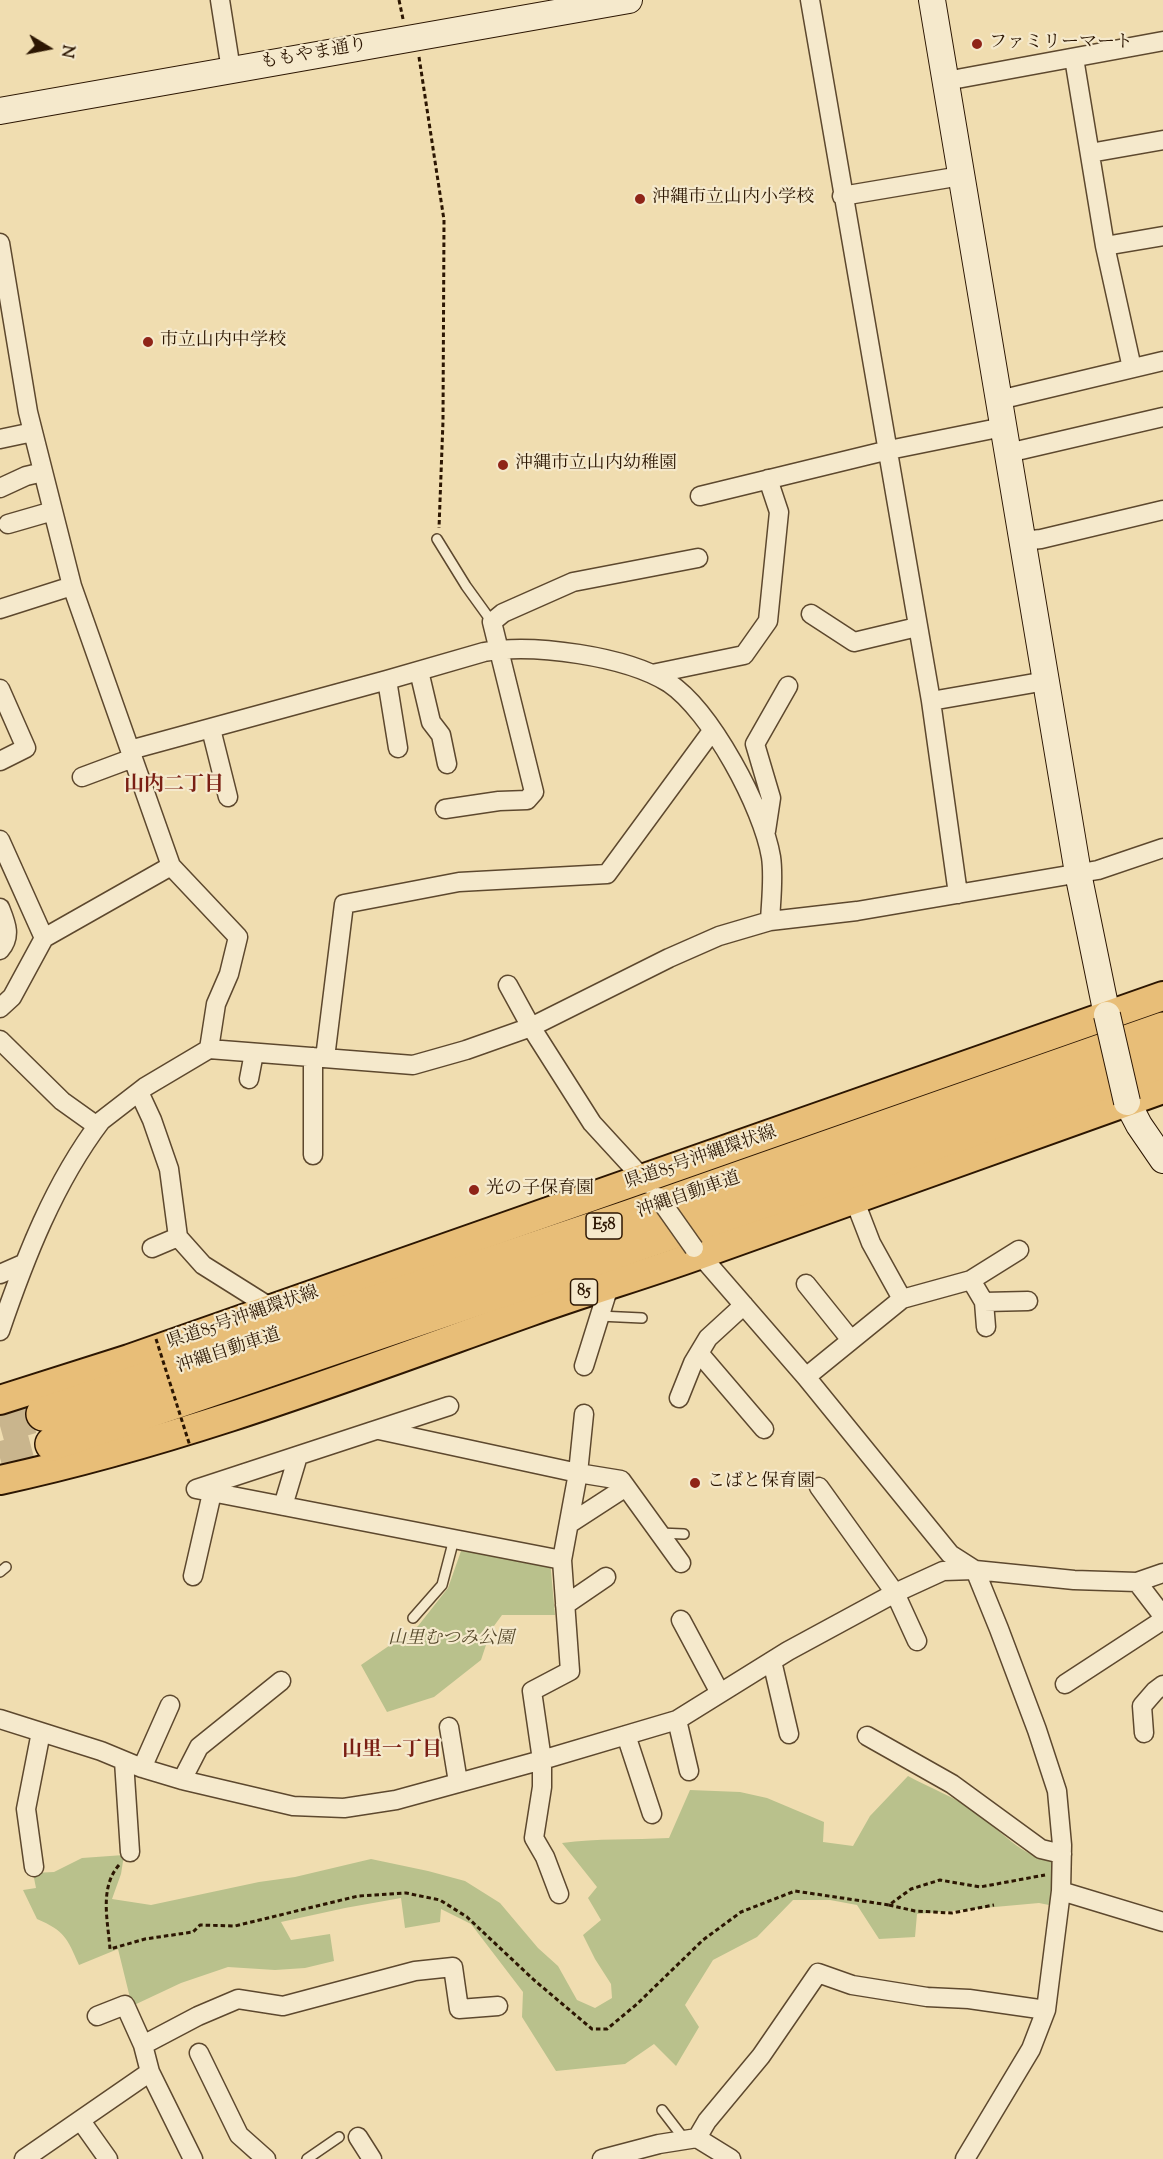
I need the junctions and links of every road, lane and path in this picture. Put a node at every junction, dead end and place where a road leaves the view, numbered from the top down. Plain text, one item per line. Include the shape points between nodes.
1 (220, 0) edge
2 (629, 0) edge
3 (810, 0) edge
4 (932, 0) edge
5 (416, 37) junction
6 (1163, 41) edge
7 (1074, 58) junction
8 (231, 70) junction
9 (946, 81) junction
10 (0, 111) edge
11 (1163, 140) edge
12 (1090, 153) junction
13 (962, 176) junction
14 (843, 196) junction
15 (1163, 236) edge
16 (0, 243) edge
17 (1105, 246) junction
18 (1163, 361) edge
19 (1132, 368) junction
20 (999, 400) junction
21 (1163, 417) edge
22 (1004, 427) junction
23 (33, 432) junction
24 (0, 439) edge
25 (889, 450) junction
26 (1008, 453) junction
27 (43, 472) junction
28 (768, 479) junction
29 (0, 488) edge
30 (700, 496) dead end
31 (1163, 510) edge
32 (53, 511) junction
33 (8, 524) dead end
34 (437, 539) joint
35 (1022, 541) junction
36 (698, 558) dead end
37 (72, 586) junction
38 (0, 609) edge
39 (811, 614) dead end
40 (492, 622) junction
41 (917, 627) junction
42 (498, 649) junction
43 (419, 671) junction
44 (652, 674) junction
45 (387, 680) junction
46 (1046, 681) junction
47 (788, 686) dead end
48 (0, 688) edge
49 (931, 701) junction
50 (211, 729) junction
51 (712, 731) junction
52 (398, 748) dead end
53 (131, 754) junction
54 (0, 761) edge
55 (447, 764) dead end
56 (82, 777) dead end
57 (228, 797) dead end
58 (445, 810) dead end
59 (765, 833) junction
60 (0, 840) edge
61 (1163, 848) edge
62 (171, 866) junction
63 (1078, 873) junction
64 (958, 894) junction
65 (0, 908) edge
66 (770, 921) junction
67 (44, 939) junction
68 (0, 950) edge
69 (508, 985) dead end
70 (1163, 996) edge
71 (0, 1008) edge
72 (1107, 1015) junction
73 (531, 1027) junction
74 (1163, 1029) edge
75 (0, 1040) edge
76 (210, 1049) junction
77 (254, 1053) junction
78 (319, 1058) junction
79 (1163, 1061) edge
80 (249, 1079) dead end
81 (1163, 1089) edge
82 (139, 1092) junction
83 (1127, 1102) junction
84 (96, 1126) junction
85 (314, 1155) dead end
86 (1163, 1160) edge
87 (651, 1188) junction
88 (854, 1199) junction
89 (178, 1237) junction
90 (152, 1248) dead end
91 (1019, 1250) dead end
92 (697, 1251) junction
93 (23, 1264) junction
94 (2, 1270) edge
95 (971, 1280) junction
96 (610, 1283) junction
97 (806, 1284) dead end
98 (902, 1299) junction
99 (1028, 1301) dead end
100 (984, 1302) junction
101 (744, 1305) junction
102 (273, 1309) junction
103 (600, 1316) junction
104 (642, 1318) dead end
105 (986, 1327) dead end
106 (0, 1331) edge
107 (156, 1339) dead end
108 (851, 1340) junction
109 (699, 1353) junction
110 (584, 1366) dead end
111 (806, 1377) junction
112 (679, 1398) dead end
113 (0, 1400) edge
114 (449, 1406) dead end
115 (584, 1414) dead end
116 (764, 1429) dead end
117 (377, 1430) junction
118 (190, 1446) dead end
119 (298, 1456) junction
120 (578, 1473) junction
121 (0, 1480) edge
122 (626, 1487) junction
123 (819, 1487) dead end
124 (212, 1492) junction
125 (283, 1506) junction
126 (569, 1524) junction
127 (659, 1533) junction
128 (684, 1534) dead end
129 (454, 1539) junction
130 (562, 1560) junction
131 (681, 1563) dead end
132 (975, 1570) junction
133 (1163, 1574) edge
134 (193, 1576) dead end
135 (606, 1578) dead end
136 (1137, 1582) junction
137 (896, 1593) junction
138 (565, 1605) junction
139 (413, 1618) dead end
140 (1163, 1618) edge
141 (681, 1620) dead end
142 (917, 1641) dead end
143 (772, 1661) junction
144 (281, 1681) dead end
145 (1065, 1684) dead end
146 (1163, 1685) edge
147 (720, 1693) junction
148 (170, 1705) dead end
149 (0, 1719) edge
150 (677, 1719) junction
151 (448, 1727) dead end
152 (41, 1732) junction
153 (1144, 1733) dead end
154 (789, 1734) dead end
155 (626, 1736) junction
156 (867, 1736) dead end
157 (542, 1760) junction
158 (124, 1761) junction
159 (142, 1768) junction
160 (689, 1771) dead end
161 (182, 1780) junction
162 (458, 1782) junction
163 (652, 1814) dead end
164 (130, 1852) joint
165 (1062, 1854) junction
166 (34, 1867) dead end
167 (1061, 1882) junction
168 (559, 1894) dead end
169 (889, 1905) junction
170 (994, 1905) dead end
171 (1163, 1922) edge
172 (498, 2006) dead end
173 (1046, 2010) junction
174 (97, 2016) dead end
175 (143, 2045) junction
176 (199, 2054) dead end
177 (150, 2072) junction
178 (662, 2110) dead end
179 (81, 2121) junction
180 (339, 2137) dead end
181 (358, 2137) dead end
182 (691, 2139) junction
183 (24, 2159) edge
184 (108, 2159) edge
185 (193, 2159) edge
186 (266, 2159) edge
187 (307, 2159) edge
188 (372, 2159) edge
189 (602, 2159) edge
190 (730, 2159) edge
191 (966, 2159) edge

1 - 8 street
2 - 5 street, ももやま通り
3 - 14 street
4 - 9 street
5 - 8 street, ももやま通り
5 - 34 path via 444,220 443,421
6 - 7 street
7 - 9 street
7 - 12 street
8 - 10 street, ももやま通り
9 - 13 street
11 - 12 street
12 - 17 street
13 - 14 street
13 - 20 street
14 - 25 street
15 - 17 street
16 - 23 street
17 - 19 street
18 - 19 street
19 - 20 street
20 - 22 street
21 - 26 street
22 - 25 street
22 - 26 street
23 - 24 street
23 - 27 street
25 - 28 street
25 - 41 street
26 - 35 street
27 - 29 street
27 - 32 street
28 - 30 street
28 - 44 street via 779,512 768,621 744,656
31 - 35 street
32 - 33 street
32 - 37 street
34 - 40 lane
35 - 46 street
36 - 40 street via 573,582 503,613
37 - 38 street
37 - 53 street
39 - 41 street via 854,642
40 - 42 street
41 - 49 street
42 - 43 street
42 - 44 street via 564,653 624,664
42 - 58 street via 534,792 526,800
43 - 45 street
43 - 55 street via 431,722 441,735
44 - 51 street via 671,684 689,701
45 - 50 street
45 - 52 street
46 - 49 street
46 - 63 street
47 - 59 street via 755,744 771,798
48 - 54 street via 26,748
49 - 64 street
50 - 53 street
50 - 57 street
51 - 59 street via 729,755
51 - 78 street via 607,874 459,882 344,904
53 - 56 street
53 - 62 street
59 - 66 street via 771,861
60 - 67 street
61 - 63 street
62 - 67 street
62 - 76 street via 238,937 216,1004
63 - 64 street
63 - 72 street
64 - 66 street
65 - 68 street via 8,928
66 - 73 street via 719,936 669,958
67 - 71 street via 12,998
69 - 73 street
70 - 72 main road, 県道85号沖縄環状線
72 - 83 street, bridge
72 - 87 main road, 県道85号沖縄環状線
73 - 78 street via 413,1065
73 - 87 street via 592,1123
74 - 79 highway, 沖縄自動車道 / E58 via 419,1290 48,1429 964,1133
75 - 84 street via 62,1101
76 - 77 street
76 - 82 street
77 - 78 street
77 - 80 street
78 - 85 street
81 - 83 main road, 85
82 - 84 street
82 - 89 street via 169,1168
83 - 86 street
83 - 88 main road, 85
84 - 93 street via 78,1152
87 - 92 street, bridge
87 - 102 main road, 県道85号沖縄環状線
88 - 92 main road, 85
88 - 98 street via 871,1243
89 - 90 street
89 - 102 street via 203,1265
91 - 95 street
92 - 96 main road, 85
92 - 101 street
93 - 94 street
93 - 106 street
95 - 98 street
95 - 100 street
96 - 103 street
96 - 121 main road, 85 via 225,1418
97 - 108 street
98 - 108 street
99 - 100 street
100 - 105 street
101 - 109 street via 708,1338
101 - 111 street
102 - 113 main road, 県道85号沖縄環状線
103 - 104 lane
103 - 110 street
107 - 118 path, bridge
108 - 111 street
109 - 112 street
109 - 116 street
111 - 132 street via 950,1554
114 - 117 street
115 - 120 street
117 - 119 street
117 - 120 street
119 - 124 street via 196,1490
119 - 125 street
120 - 122 street via 621,1480
120 - 126 street
122 - 126 street
122 - 127 street
123 - 137 street
124 - 125 street
124 - 134 street
125 - 129 street
126 - 130 street
127 - 128 lane
127 - 131 street
129 - 130 street
129 - 139 lane via 442,1585
130 - 138 street
132 - 136 street via 1074,1581
132 - 137 street via 944,1570
132 - 165 street via 1057,1791
133 - 136 street
135 - 138 street
136 - 140 street
137 - 142 street
137 - 143 street
138 - 157 street via 570,1671 532,1690
140 - 145 street
141 - 147 street
143 - 147 street
143 - 154 street
144 - 161 street via 199,1747
146 - 153 street via 1142,1706
147 - 150 street
148 - 159 street
149 - 152 street
150 - 155 street
150 - 160 street
151 - 162 street
152 - 158 street
152 - 166 street via 26,1809
155 - 157 street
155 - 163 street
156 - 165 street via 952,1784 1041,1849
157 - 162 street
157 - 168 street via 534,1838
158 - 159 street
158 - 164 street
159 - 161 street
161 - 162 street via 293,1806 344,1808 396,1800
164 - 169 path via 112,1873 106,1893 110,1949 193,1932 200,1925 235,1926 358,1896 406,1893 440,1900 467,1917 592,2029 607,2029 703,1940 741,1912 795,1891
165 - 167 street
167 - 169 path via 1023,1878 980,1887 940,1880 911,1889
167 - 171 street
167 - 173 street
169 - 170 path via 915,1911 952,1912
172 - 175 street via 459,2009 453,1967 415,1971 283,2006 238,1999
173 - 182 street via 852,1985 818,1973 761,2056
173 - 191 street via 1031,2049
174 - 175 street via 125,2005
175 - 177 street
176 - 186 street via 239,2135
177 - 179 street
177 - 185 street
178 - 182 lane
179 - 183 street
179 - 184 street
180 - 187 lane
181 - 188 street
182 - 189 street
182 - 190 street

